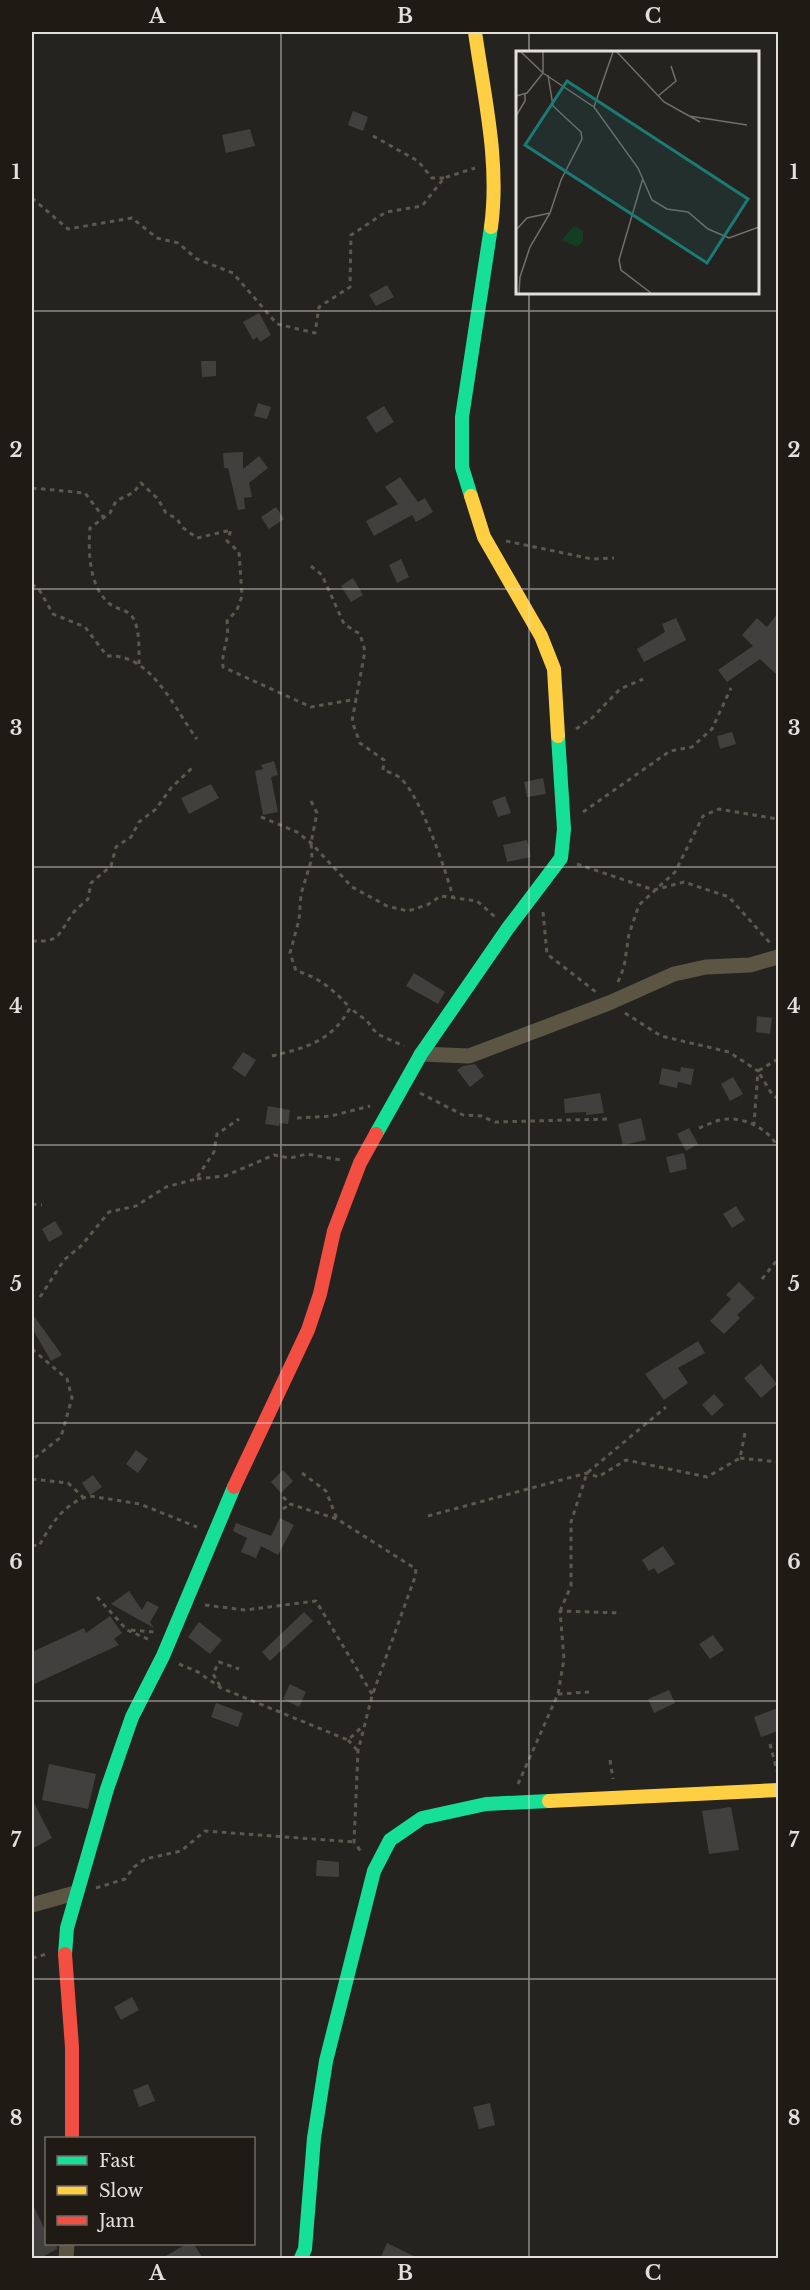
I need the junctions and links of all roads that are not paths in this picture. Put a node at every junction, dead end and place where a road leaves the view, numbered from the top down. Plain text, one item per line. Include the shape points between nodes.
1 (475, 32) edge
2 (776, 952) edge
3 (421, 1054) junction
4 (778, 1790) edge
5 (75, 1893) junction
6 (32, 1905) edge
7 (72, 2137) edge
8 (302, 2259) edge

1 - 3 street via 496,193 465,398 462,468 484,537 549,651 554,669 564,829 561,858
2 - 3 street via 750,965 688,970 469,1056
3 - 5 street via 360,1163 334,1231 316,1311 249,1451 186,1602 132,1717
4 - 8 street via 510,1802 435,1813 411,1823 390,1840 374,1871 326,2061
5 - 6 street
5 - 7 street via 64,1950 72,2047

